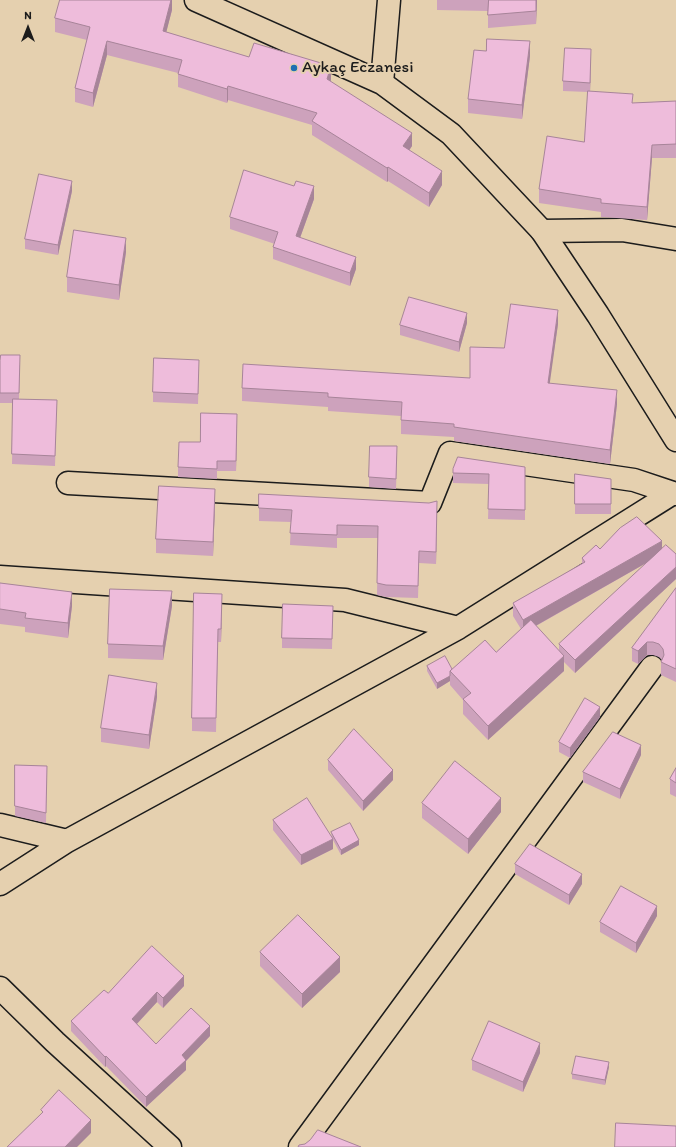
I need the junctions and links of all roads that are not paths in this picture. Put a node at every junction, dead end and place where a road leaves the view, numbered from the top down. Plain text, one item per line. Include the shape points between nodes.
1 (196, 0) edge
2 (389, 0) edge
3 (382, 83) junction
4 (542, 231) junction
5 (676, 239) edge
6 (676, 440) edge
7 (68, 483) dead end
8 (675, 494) edge
9 (0, 577) edge
10 (458, 628) junction
11 (652, 667) dead end
12 (0, 825) edge
13 (67, 841) junction
14 (0, 884) edge
15 (0, 988) edge
16 (170, 1147) edge
17 (300, 1147) edge

1 - 3 street
2 - 3 street
3 - 4 street via 451,134
4 - 5 street via 622,230
4 - 6 street
7 - 8 street via 430,503 450,453 634,480
8 - 10 street
9 - 10 street via 346,600
10 - 13 street
11 - 17 street
12 - 13 street
13 - 14 street
15 - 16 street

